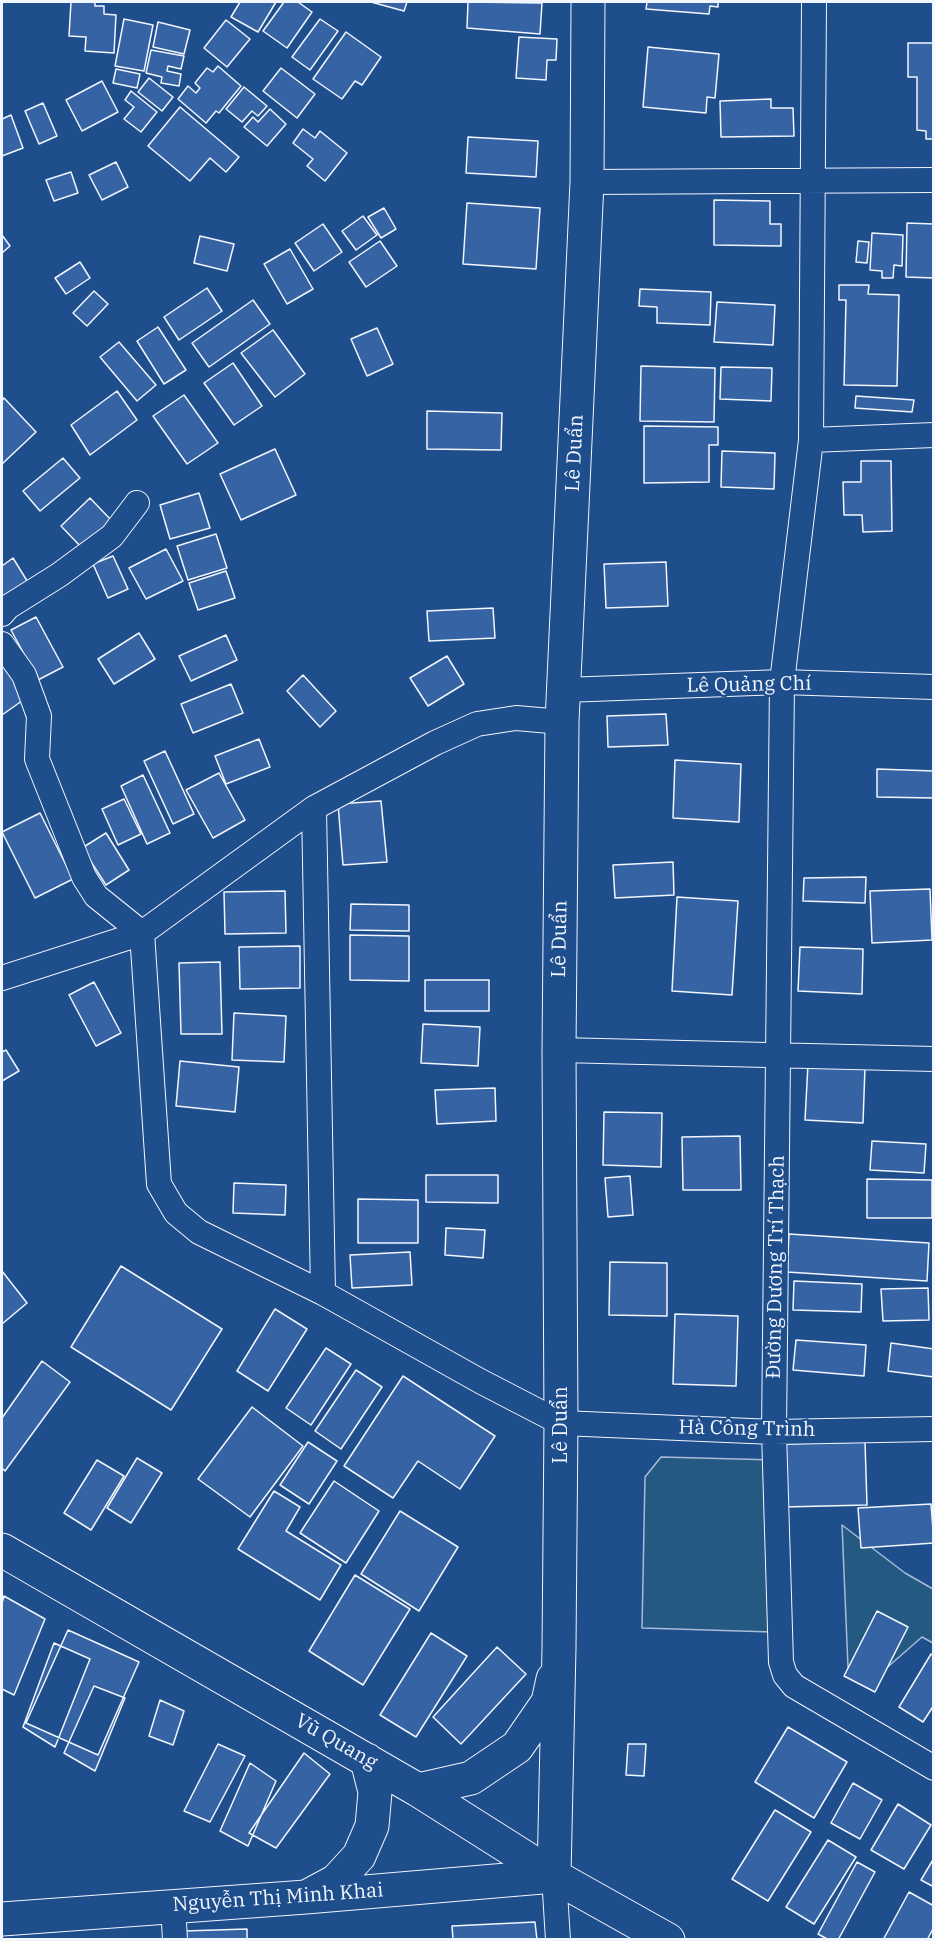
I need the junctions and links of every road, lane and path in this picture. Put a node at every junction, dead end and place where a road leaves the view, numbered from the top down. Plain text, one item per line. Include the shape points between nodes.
1 (588, 2) edge
2 (814, 2) edge
3 (933, 180) edge
4 (586, 182) junction
5 (813, 182) junction
6 (933, 435) edge
7 (811, 440) junction
8 (137, 503) dead end
9 (2, 614) edge
10 (2, 644) edge
11 (782, 682) junction
12 (933, 687) edge
13 (563, 706) junction
14 (314, 808) junction
15 (142, 933) junction
16 (2, 978) edge
17 (558, 1050) junction
18 (778, 1054) junction
19 (933, 1059) edge
20 (323, 1293) junction
21 (561, 1423) junction
22 (933, 1428) edge
23 (774, 1432) junction
24 (2, 1550) edge
25 (560, 1648) junction
26 (367, 1760) junction
27 (933, 1768) edge
28 (418, 1790) junction
29 (554, 1876) junction
30 (306, 1897) junction
31 (173, 1905) junction
32 (2, 1919) edge
33 (175, 1940) edge
34 (558, 1940) edge
35 (668, 1940) edge

1 - 4 main road, Lê Duẩn
2 - 5 street, Đường Dương Trí Thạch
3 - 5 street
4 - 5 street
4 - 13 main road, Lê Duẩn
5 - 7 street, Đường Dương Trí Thạch
6 - 7 street
7 - 11 street, Đường Dương Trí Thạch
8 - 9 street via 112,536
10 - 15 street via 24,675 39,716 37,759 84,877 96,896
11 - 12 street, Lê Quảng Chí
11 - 13 street, Lê Quảng Chí
11 - 18 street, Đường Dương Trí Thạch
13 - 14 street, Lê Quảng Chí via 477,724
13 - 17 main road, Lê Duẩn
14 - 15 street, Lê Quảng Chí
14 - 20 street
15 - 16 street, Lê Quảng Chí
15 - 20 street via 159,1185 176,1213 200,1232
17 - 18 street
17 - 21 main road, Lê Duẩn
18 - 19 street
18 - 23 street, Đường Dương Trí Thạch
20 - 21 street
21 - 23 street, Hà Công Trình
21 - 25 main road, Lê Duẩn
22 - 23 street, Hà Công Trình
23 - 27 street, Đường Dương Trí Thạch via 781,1662 785,1675 794,1686
24 - 26 main road, Vũ Quang
25 - 28 main road via 548,1702 517,1747 471,1778
25 - 29 main road, Lê Duẩn
26 - 28 main road, Vũ Quang
26 - 30 main road via 375,1792 372,1826 358,1856 336,1881
28 - 29 main road, Vũ Quang
29 - 30 main road, Nguyễn Thị Minh Khai
29 - 34 street
29 - 35 main road, Vũ Quang
30 - 31 main road, Nguyễn Thị Minh Khai
31 - 32 main road, Nguyễn Thị Minh Khai
31 - 33 street

